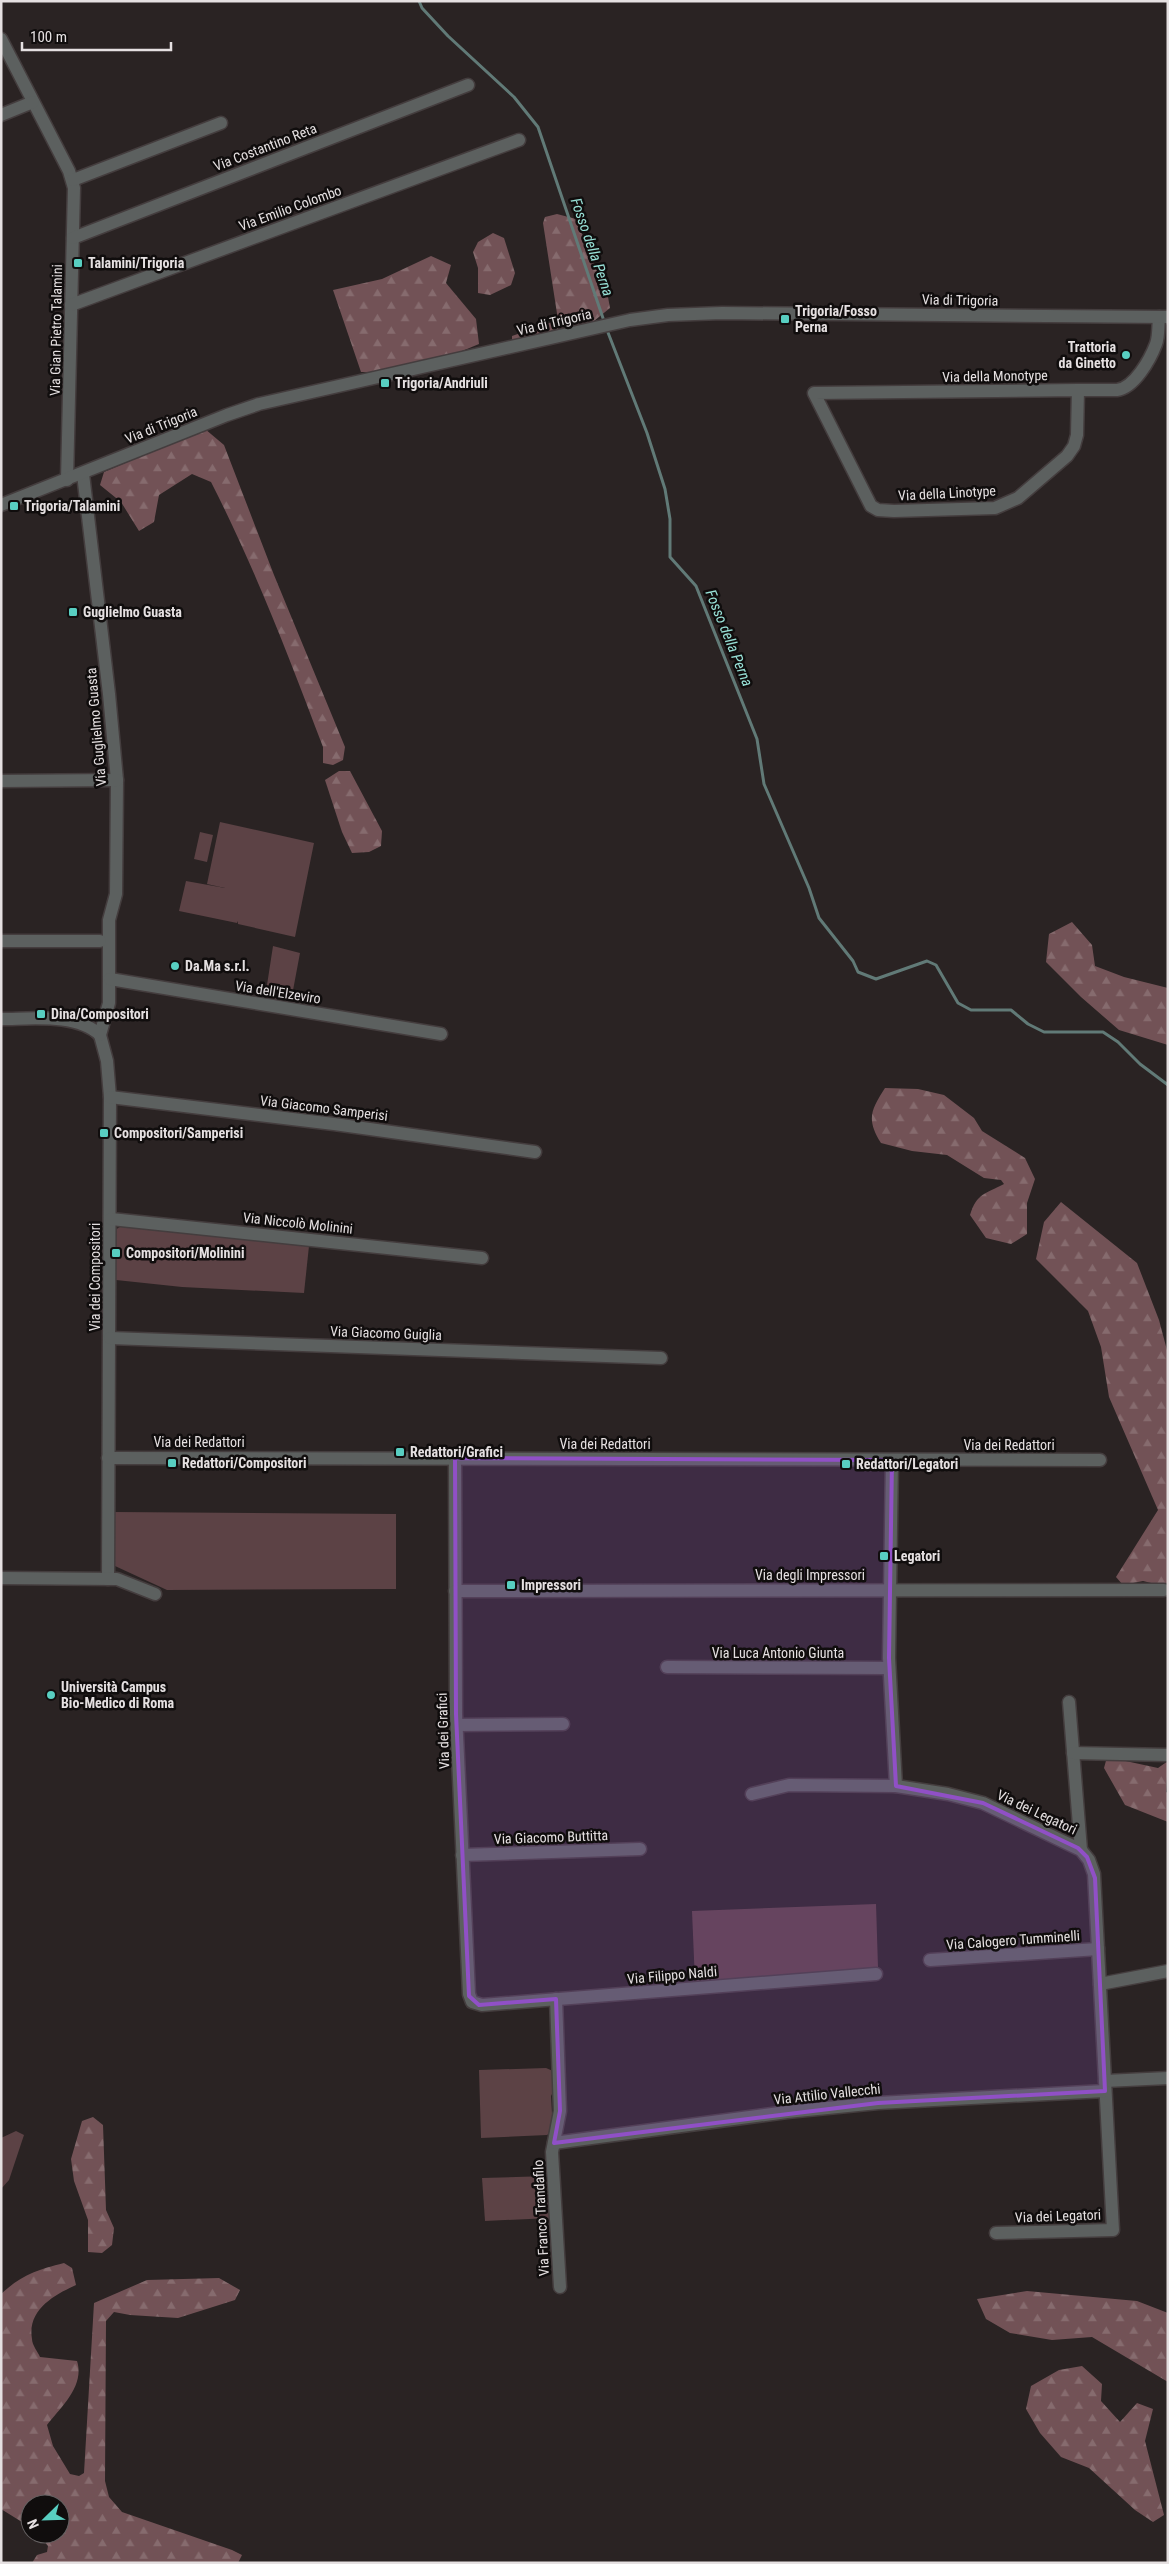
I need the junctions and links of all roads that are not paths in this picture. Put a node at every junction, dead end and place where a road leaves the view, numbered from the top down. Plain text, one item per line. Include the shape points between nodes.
1 (1, 39) edge
2 (468, 85) dead end
3 (33, 102) junction
4 (1, 115) edge
5 (221, 123) dead end
6 (519, 140) dead end
7 (73, 180) junction
8 (73, 238) junction
9 (71, 305) junction
10 (1163, 317) edge
11 (1078, 390) junction
12 (814, 393) joint
13 (83, 474) junction
14 (67, 480) junction
15 (1, 505) edge
16 (117, 780) junction
17 (1, 781) edge
18 (1, 941) edge
19 (100, 941) dead end
20 (110, 978) junction
21 (1, 1019) edge
22 (441, 1034) dead end
23 (100, 1035) junction
24 (110, 1097) junction
25 (535, 1152) dead end
26 (111, 1219) junction
27 (482, 1258) dead end
28 (110, 1338) junction
29 (661, 1358) dead end
30 (108, 1458) junction
31 (455, 1458) junction
32 (892, 1460) junction
33 (1100, 1460) dead end
34 (1, 1578) edge
35 (108, 1578) junction
36 (889, 1590) junction
37 (1164, 1590) dead end
38 (455, 1591) junction
39 (155, 1594) dead end
40 (666, 1667) dead end
41 (889, 1668) junction
42 (1069, 1702) dead end
43 (457, 1724) junction
44 (563, 1724) dead end
45 (1073, 1753) junction
46 (1168, 1755) edge
47 (896, 1786) junction
48 (752, 1794) dead end
49 (640, 1849) dead end
50 (1081, 1850) junction
51 (462, 1855) junction
52 (1098, 1950) junction
53 (930, 1960) dead end
54 (1168, 1971) edge
55 (876, 1974) dead end
56 (1100, 1984) junction
57 (556, 1999) junction
58 (472, 2002) joint
59 (1168, 2078) edge
60 (1105, 2086) junction
61 (554, 2143) junction
62 (996, 2233) dead end
63 (560, 2287) dead end

1 - 3 street, Via Gian Pietro Talamini
2 - 8 street, Via Costantino Reta
3 - 4 street
3 - 7 street, Via Gian Pietro Talamini
5 - 7 street
6 - 9 street, Via Emilio Colombo
7 - 8 street, Via Gian Pietro Talamini
8 - 9 street, Via Gian Pietro Talamini
9 - 14 street, Via Gian Pietro Talamini
10 - 11 street, Via della Monotype via 1156,344 1130,384 1119,390
10 - 13 street, Via di Trigoria via 722,313 630,320 260,404 227,414
11 - 12 street, Via della Monotype
11 - 12 street, Via della Linotype via 1074,446 1018,498 995,508 894,510 878,510 871,506
13 - 14 street, Via di Trigoria
13 - 16 street, Via Guglielmo Guasta
14 - 15 street, Via di Trigoria
16 - 17 street
16 - 20 street, Via Guglielmo Guasta via 116,894 109,920
18 - 19 street
20 - 22 street, Via dell'Elzeviro
20 - 23 street via 109,1007
21 - 23 street via 68,1022 85,1025
23 - 24 street, Via dei Compositori via 107,1061
24 - 25 street, Via Giacomo Samperisi
24 - 26 street, Via dei Compositori
26 - 27 street, Via Niccolò Molinini
26 - 28 street, Via dei Compositori
28 - 29 street, Via Giacomo Guiglia
28 - 30 street, Via dei Compositori
30 - 31 street, Via dei Redattori
30 - 35 street, Via dei Compositori
31 - 32 street, Via dei Redattori
31 - 38 street, Via dei Grafici
32 - 33 street, Via dei Redattori
32 - 36 street
34 - 35 street
35 - 39 street via 129,1582
36 - 37 street, Via degli Impressori
36 - 38 street, Via degli Impressori
36 - 41 street
38 - 43 street, Via dei Grafici
40 - 41 street, Via Luca Antonio Giunta
41 - 47 street
42 - 45 street
43 - 44 street
43 - 51 street, Via dei Grafici
45 - 46 street
45 - 50 street
47 - 48 street, Via dei Legatori via 790,1785
47 - 50 street, Via dei Legatori via 982,1803
49 - 51 street, Via Giacomo Buttitta
50 - 52 street, Via dei Legatori via 1094,1874
51 - 58 street, Via dei Grafici
52 - 53 street, Via Calogero Tumminelli
52 - 56 street, Via dei Legatori
54 - 56 street
55 - 57 street, Via Filippo Naldi
56 - 60 street, Via dei Legatori
57 - 58 street, Via Filippo Naldi via 479,2005
57 - 61 street, Via Franco Trandafilo via 560,2112
59 - 60 street, Via Attilio Vallecchi
60 - 61 street, Via Attilio Vallecchi via 787,2112
60 - 62 street, Via dei Legatori via 1113,2230
61 - 63 street, Via Franco Trandafilo

